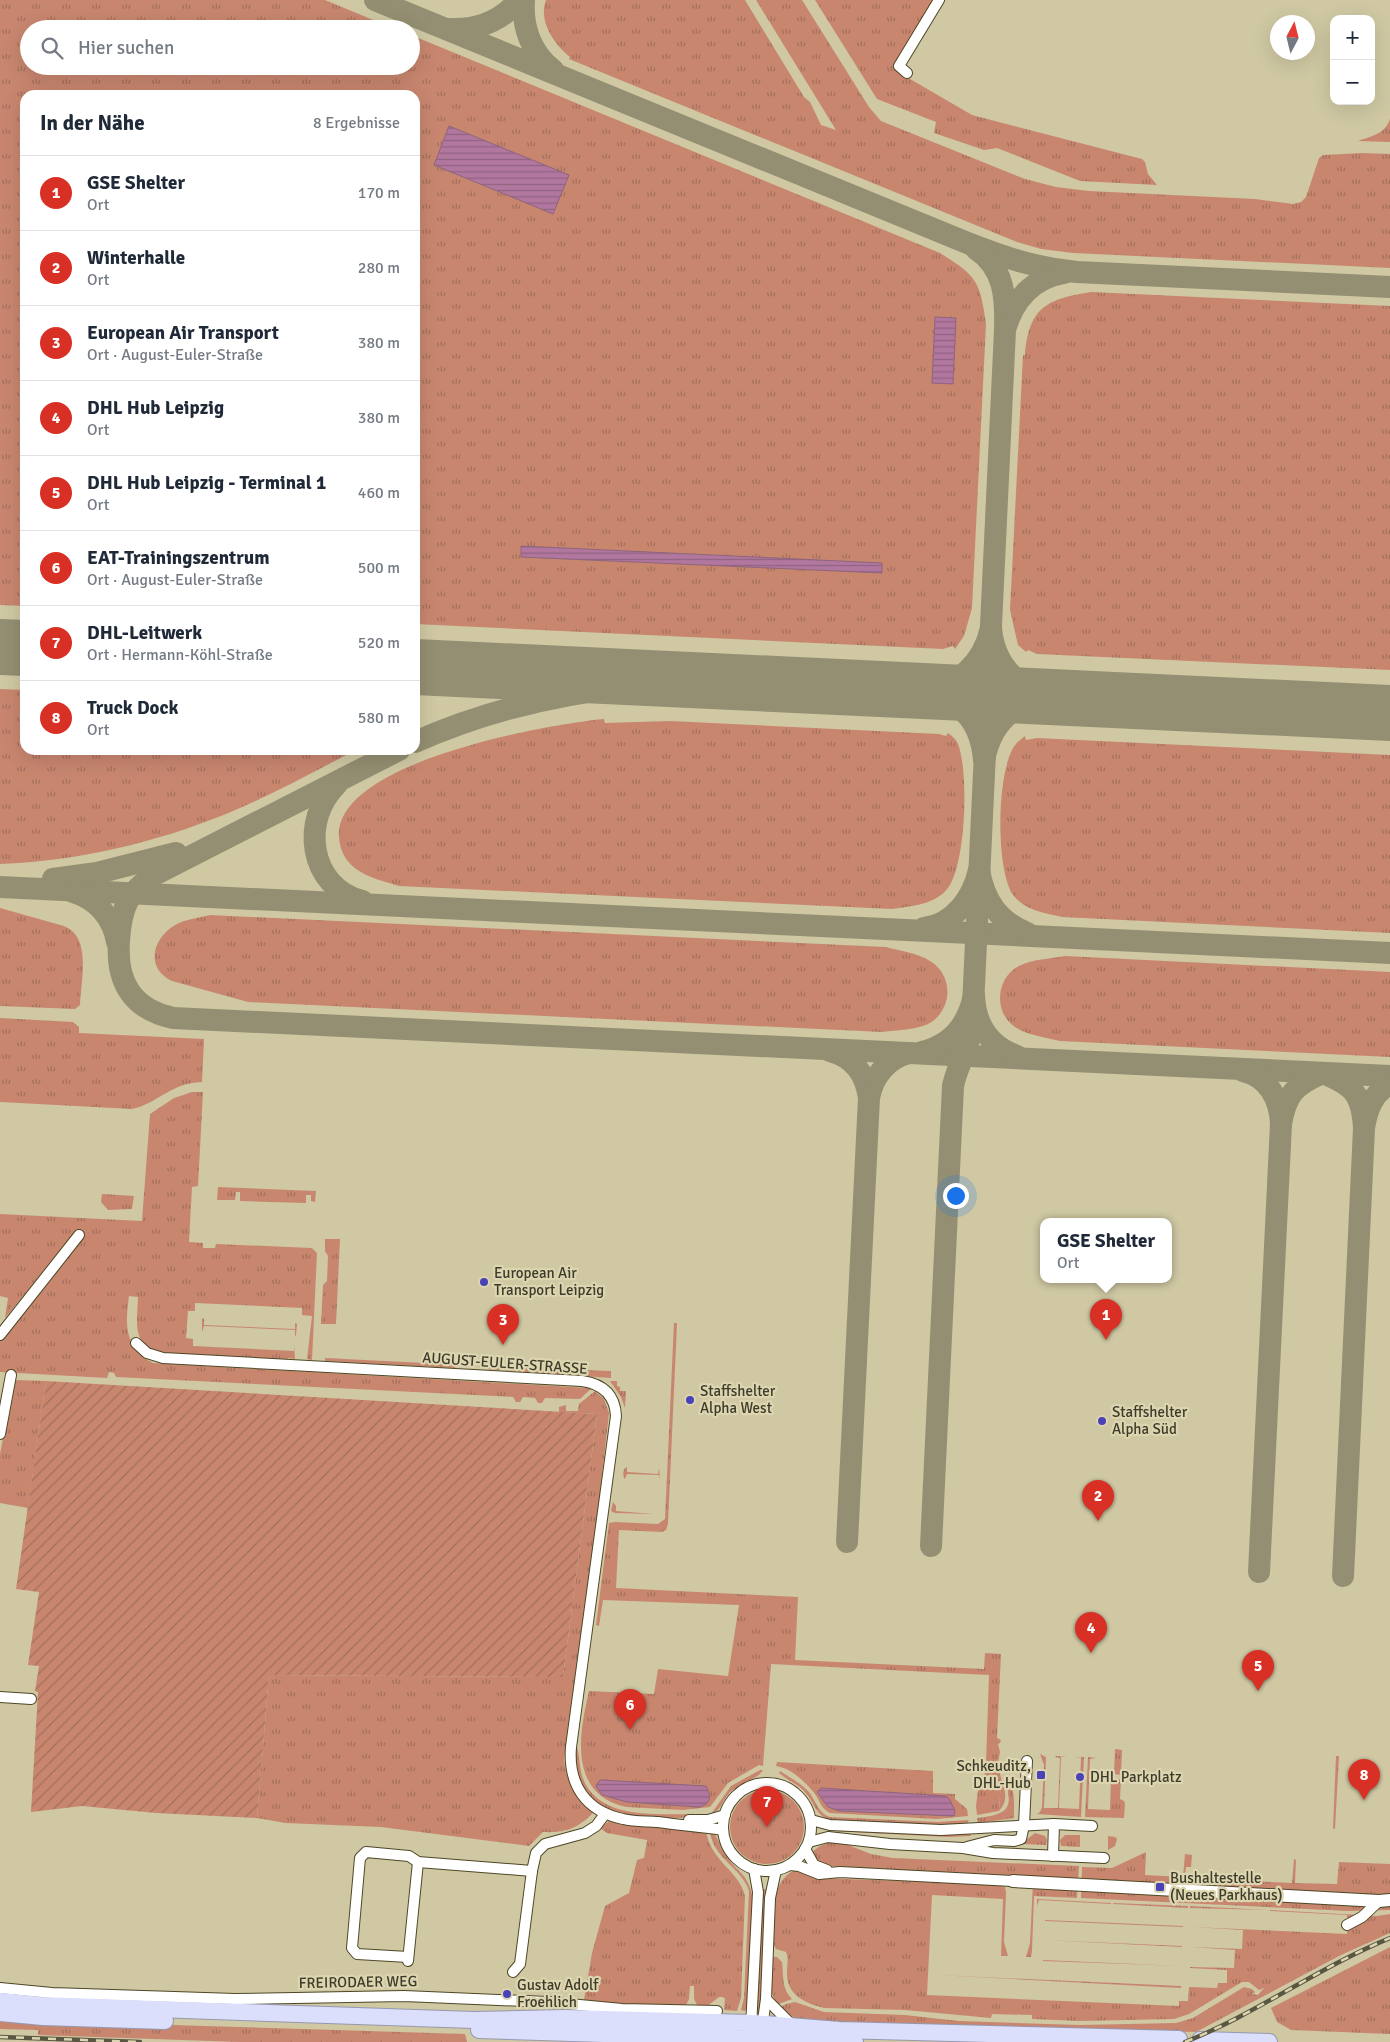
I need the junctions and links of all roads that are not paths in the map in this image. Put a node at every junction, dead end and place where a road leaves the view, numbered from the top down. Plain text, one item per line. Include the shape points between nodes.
1 (939, 0) edge
2 (907, 73) dead end
3 (79, 1235) dead end
4 (0, 1335) edge
5 (136, 1343) dead end
6 (11, 1375) dead end
7 (0, 1434) edge
8 (0, 1697) edge
9 (31, 1698) dead end
10 (1028, 1761) dead end
11 (605, 1814) junction
12 (725, 1815) junction
13 (811, 1820) junction
14 (641, 1821) junction
15 (1054, 1824) junction
16 (1024, 1825) junction
17 (1092, 1826) dead end
18 (723, 1830) junction
19 (807, 1846) junction
20 (963, 1848) junction
21 (1053, 1856) junction
22 (1104, 1858) dead end
23 (418, 1862) junction
24 (790, 1865) junction
25 (754, 1869) junction
26 (532, 1870) junction
27 (776, 1870) junction
28 (840, 1872) junction
29 (1013, 1881) joint
30 (1384, 1901) edge
31 (1347, 1925) dead end
32 (513, 1972) dead end
33 (0, 1988) edge
34 (766, 1999) junction
35 (0, 2001) edge
36 (717, 2011) dead end
37 (0, 2013) edge
38 (470, 2025) junction
39 (793, 2026) junction
40 (756, 2031) junction
41 (1178, 2039) dead end
42 (1200, 2040) dead end
43 (865, 2042) edge
44 (1269, 2042) edge

1 - 2 street via 899,66
3 - 4 street
5 - 11 street, AUGUST-EULER-STRASSE via 147,1353 163,1358 582,1381 604,1389 613,1401 616,1416 570,1760 576,1786
6 - 7 street
8 - 9 street
10 - 16 street
11 - 14 street, AUGUST-EULER-STRASSE
11 - 26 street via 586,1833 544,1844 536,1853
12 - 13 street via 731,1802 742,1791 755,1784 770,1783 784,1786 797,1794
12 - 14 street, AUGUST-EULER-STRASSE via 708,1820
12 - 18 street
13 - 16 street via 830,1825 941,1830
13 - 19 street
14 - 18 street, AUGUST-EULER-STRASSE
15 - 16 street
15 - 17 street
15 - 21 street
16 - 20 street via 1021,1839 994,1840
18 - 25 street via 730,1851
19 - 20 street via 828,1837
19 - 24 street
19 - 28 street via 814,1865
20 - 21 street
21 - 22 street
23 - 23 street via 408,1959 357,1954 352,1943 360,1858 366,1852 409,1856
23 - 26 street
24 - 27 street
24 - 28 street via 819,1874
25 - 27 street
25 - 40 street via 758,1892
26 - 32 street via 520,1964
27 - 34 street via 770,1898
28 - 29 street
29 - 30 street
30 - 31 street
33 - 36 street, FREIRODAER WEG via 52,1993 215,1998 404,1996 622,2009
34 - 39 street
34 - 40 street
35 - 38 main road
37 - 38 main road via 53,2017
38 - 40 main road
39 - 40 main road
39 - 41 main road
40 - 43 main road
42 - 44 main road

